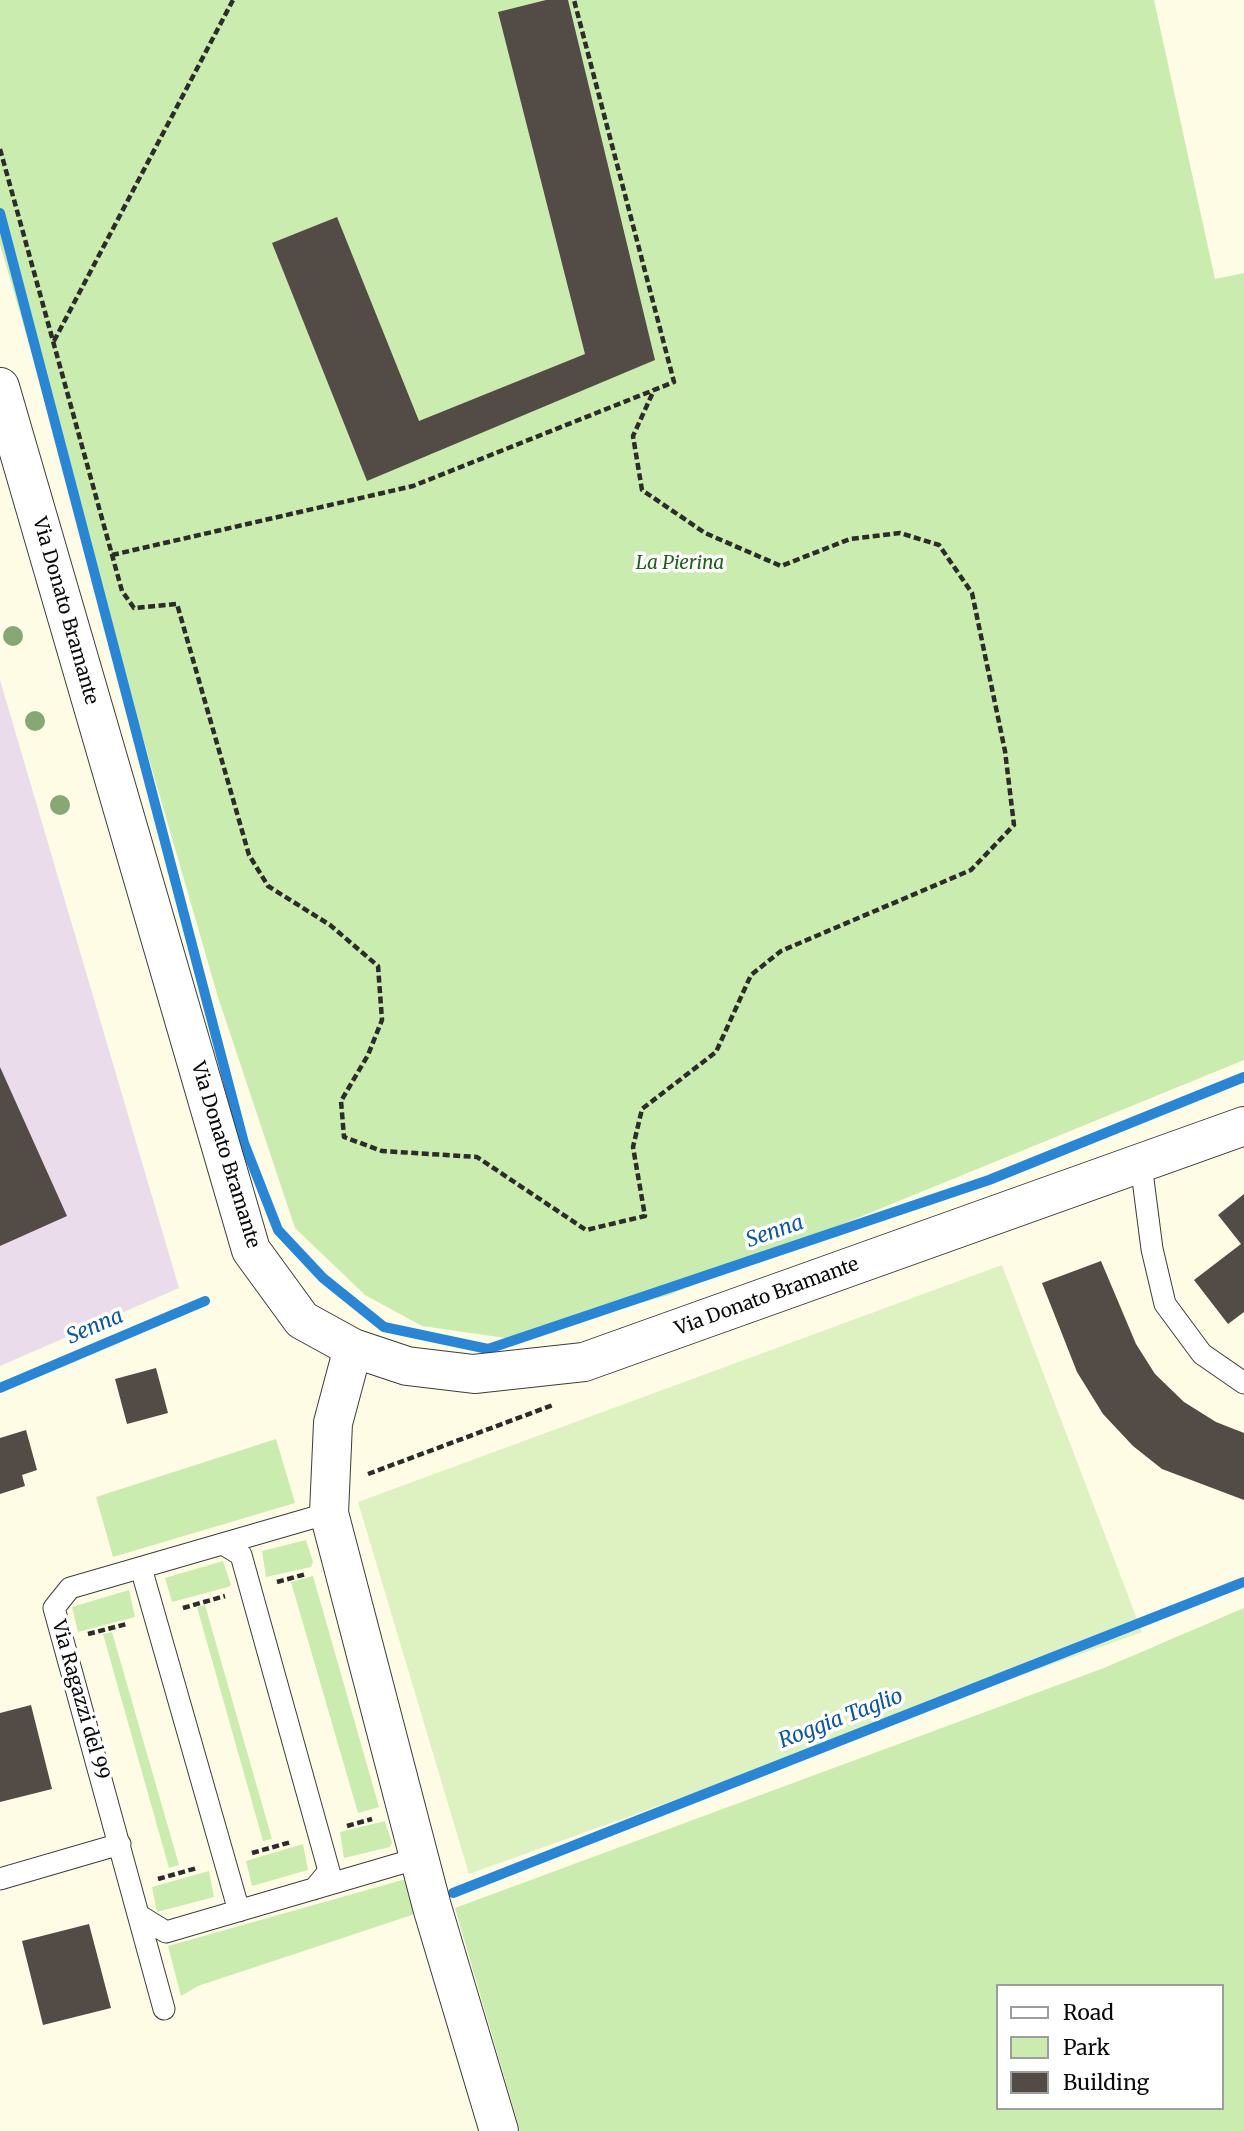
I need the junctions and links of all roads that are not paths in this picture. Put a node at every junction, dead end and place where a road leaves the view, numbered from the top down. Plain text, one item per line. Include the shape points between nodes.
1 (0, 387) edge
2 (1244, 1126) edge
3 (1141, 1164) junction
4 (353, 1348) junction
5 (1244, 1383) edge
6 (329, 1513) junction
7 (223, 1544) junction
8 (141, 1568) junction
9 (120, 1844) junction
10 (419, 1858) junction
11 (0, 1879) edge
12 (314, 1889) junction
13 (239, 1911) junction
14 (140, 1916) junction
15 (164, 2010) dead end
16 (499, 2131) edge

1 - 4 street, Via Donato Bramante via 251,1250 302,1320
2 - 3 street, Via Donato Bramante
3 - 4 street, Via Donato Bramante via 584,1362 474,1374 407,1366
3 - 5 lane via 1152,1249 1165,1304 1202,1354
4 - 6 street via 333,1423
6 - 7 lane, Via Ragazzi del 99
6 - 10 street
7 - 8 lane, Via Ragazzi del 99
7 - 12 lane via 241,1555 329,1871
8 - 9 lane, Via Ragazzi del 99 via 69,1588 54,1608
8 - 13 lane
9 - 11 lane
9 - 14 lane, Via Ragazzi del 99
10 - 12 lane
10 - 16 street
12 - 13 lane
13 - 14 lane via 166,1932
14 - 15 lane, Via Ragazzi del 99

